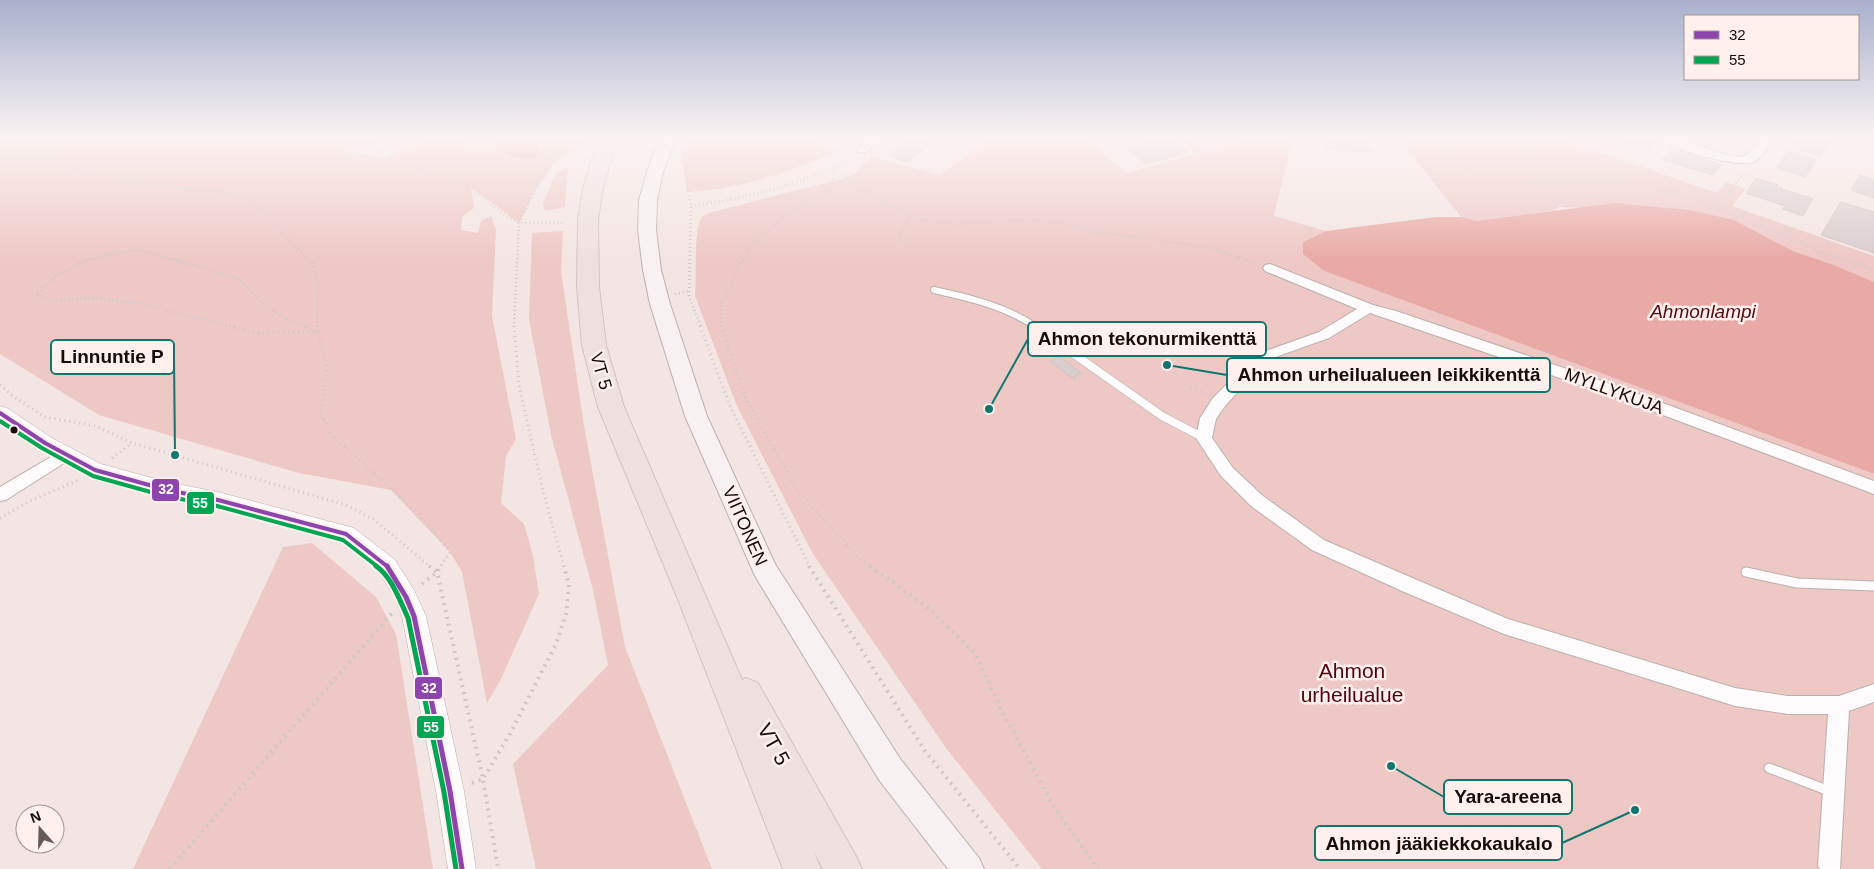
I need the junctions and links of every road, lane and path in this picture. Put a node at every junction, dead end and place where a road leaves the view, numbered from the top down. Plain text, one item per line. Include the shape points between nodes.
1 (101, 178) edge
2 (444, 178) edge
3 (544, 178) edge
4 (596, 178) edge
5 (654, 178) edge
6 (683, 178) edge
7 (816, 178) edge
8 (833, 178) edge
9 (846, 178) edge
10 (1483, 178) edge
11 (1525, 178) edge
12 (1740, 178) edge
13 (1522, 183) junction
14 (691, 206) junction
15 (1716, 206) junction
16 (911, 216) junction
17 (564, 222) dead end
18 (519, 223) junction
19 (898, 242) dead end
20 (1270, 268) joint
21 (1874, 270) edge
22 (934, 290) dead end
23 (1368, 308) junction
24 (317, 332) junction
25 (0, 413) edge
26 (1204, 438) junction
27 (132, 444) dead end
28 (66, 454) junction
29 (95, 470) junction
30 (1874, 488) edge
31 (0, 495) edge
32 (0, 518) edge
33 (1746, 572) dead end
34 (1874, 586) edge
35 (690, 592) junction
36 (406, 597) junction
37 (1874, 693) edge
38 (1839, 705) junction
39 (1768, 768) dead end
40 (483, 779) junction
41 (450, 791) junction
42 (1834, 792) junction
43 (1830, 866) dead end
44 (170, 869) edge
45 (462, 869) edge
46 (498, 869) edge
47 (802, 869) edge
48 (843, 869) edge
49 (968, 869) edge
50 (1020, 869) edge
51 (1098, 869) edge

1 - 24 path via 113,182 215,191 250,199 312,263 318,287
2 - 18 path via 470,187
3 - 18 path
4 - 35 highway, VT 5 via 588,220 588,287 594,345 611,407
5 - 49 main road, VIITONEN via 648,200 647,230 660,304 696,416 764,570 890,770
6 - 14 path
7 - 14 path via 742,198
8 - 51 path via 822,195 780,220 749,248 721,303 721,328 744,395 798,491 858,557 927,607 975,653 1054,807
9 - 16 path via 869,195
10 - 13 path via 1497,183
11 - 13 path
12 - 15 path
13 - 15 path via 1598,180 1655,187
14 - 50 path via 689,296 730,406 802,555 925,751
15 - 21 path via 1821,252
16 - 19 path
16 - 20 path via 958,224 1030,219 1063,223 1092,231 1212,248
17 - 18 path
18 - 40 path via 513,318 519,386 569,585 566,614 556,644
20 - 23 street, MYLLYKUJA
22 - 26 lane via 984,302 1026,320 1162,416
23 - 26 street via 1324,335 1262,357 1219,402 1208,418
23 - 30 street, MYLLYKUJA via 1610,389
24 - 24 path via 289,321 263,304 236,277 138,250 116,251 82,262 43,285 36,295 55,300 96,298 142,304 256,333
24 - 36 path via 327,369 321,414 332,435 416,511 450,552 437,572
25 - 28 street
26 - 38 street via 1227,472 1257,502 1318,544 1504,626 1735,697 1788,705
27 - 29 path
28 - 29 street
28 - 31 street
29 - 32 path
29 - 36 street via 346,534 387,566
33 - 34 lane via 1796,583
35 - 47 highway, VT 5
35 - 48 highway, VT 5
36 - 41 street via 414,616
36 - 44 path
37 - 38 street
38 - 42 street
39 - 42 lane
40 - 41 path
40 - 46 path
41 - 45 street
42 - 43 street

